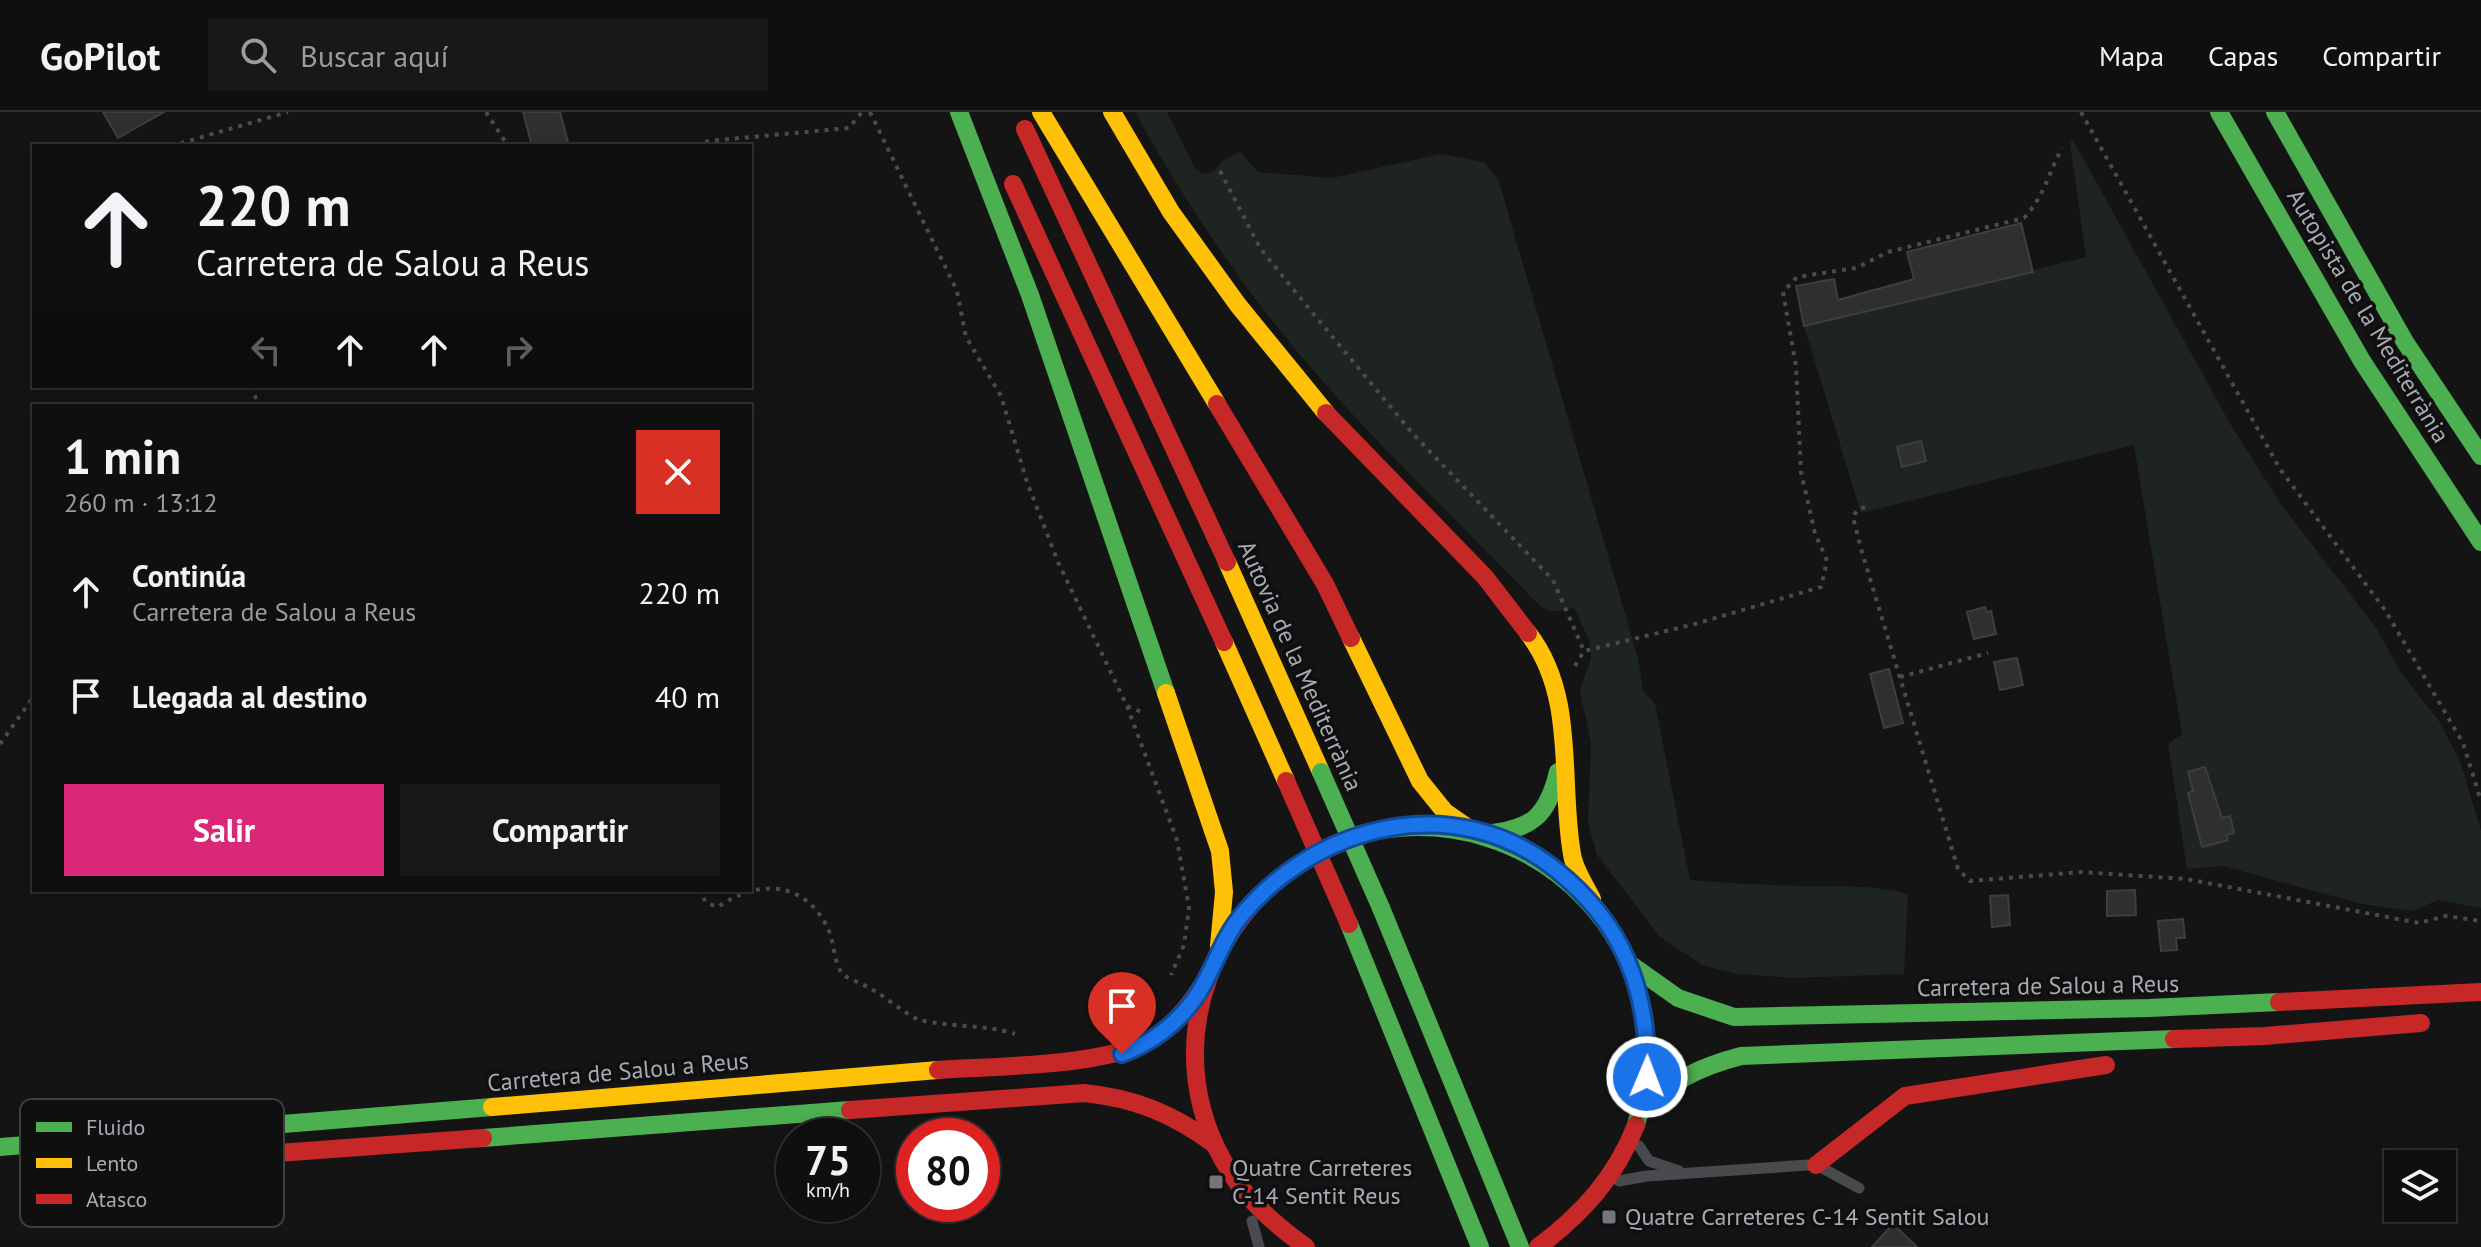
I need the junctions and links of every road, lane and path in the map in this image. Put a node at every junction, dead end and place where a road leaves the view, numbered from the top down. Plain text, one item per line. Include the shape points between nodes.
1 (288, 112) edge
2 (486, 112) edge
3 (862, 112) edge
4 (870, 112) edge
5 (959, 112) edge
6 (1017, 112) edge
7 (1041, 112) edge
8 (1112, 112) edge
9 (2081, 112) edge
10 (2219, 112) edge
11 (2275, 112) edge
12 (178, 144) edge
13 (507, 144) edge
14 (701, 144) edge
15 (2062, 148) dead end
16 (1006, 169) dead end
17 (1220, 171) dead end
18 (2481, 456) edge
19 (1865, 507) dead end
20 (2481, 542) edge
21 (1584, 651) junction
22 (1988, 653) dead end
23 (1900, 677) junction
24 (1554, 682) junction
25 (32, 699) edge
26 (1127, 706) junction
27 (1175, 724) junction
28 (1565, 737) junction
29 (0, 744) edge
30 (2481, 801) edge
31 (1478, 832) junction
32 (752, 890) edge
33 (699, 892) edge
34 (744, 892) edge
35 (1597, 909) junction
36 (2481, 921) edge
37 (1219, 951) junction
38 (1630, 964) junction
39 (1208, 976) junction
40 (1165, 984) dead end
41 (2481, 992) edge
42 (2438, 1022) dead end
43 (1019, 1035) dead end
44 (2265, 1036) junction
45 (982, 1051) dead end
46 (2160, 1058) dead end
47 (2130, 1062) dead end
48 (1010, 1064) junction
49 (1084, 1093) junction
50 (983, 1099) junction
51 (1003, 1109) dead end
52 (1068, 1112) dead end
53 (1638, 1119) junction
54 (284, 1122) edge
55 (1214, 1144) junction
56 (20, 1145) edge
57 (0, 1147) edge
58 (284, 1152) edge
59 (1816, 1165) junction
60 (1691, 1175) junction
61 (1236, 1183) junction
62 (1859, 1188) dead end
63 (1601, 1191) junction
64 (1587, 1208) junction
65 (1581, 1235) dead end
66 (1259, 1247) edge
67 (1306, 1247) edge
68 (1480, 1247) edge
69 (1520, 1247) edge
70 (1538, 1247) edge

1 - 12 path
2 - 13 path
3 - 14 path via 849,128
4 - 26 path via 957,291 966,337 1001,396 1058,562
5 - 27 main road via 1084,447
6 - 69 main road, Autovia de la Mediterrània, bridge via 1321,772
7 - 31 main road via 1325,584 1420,781 1445,812
8 - 24 main road via 1171,212 1238,305 1341,431 1485,577 1533,639
9 - 30 path via 2280,469 2385,610 2463,743
10 - 20 main road, Autopista de la Mediterrània via 2362,361
11 - 18 main road, Autopista de la Mediterrània via 2405,342
15 - 21 path via 2050,179 2024,218 1888,252 1856,268 1797,277 1783,292 1796,366 1801,472 1827,561 1821,587
16 - 68 main road, bridge via 1349,924
17 - 21 path via 1260,248 1297,294 1414,435 1553,580
19 - 23 path via 1853,517
21 - 24 path via 1572,670
22 - 23 path
23 - 36 path via 1958,869 1970,881 2082,872 2186,879 2419,923 2446,916
24 - 28 main road
25 - 29 path
26 - 27 path
26 - 40 path via 1177,840 1189,908 1184,945
27 - 37 main road via 1224,871
28 - 31 main road via 1546,809 1525,827
28 - 35 main road via 1572,857
31 - 35 main road via 1547,863
31 - 37 main road via 1396,826 1324,847 1263,890
32 - 43 path via 791,891 807,900 828,928 840,970 917,1020
33 - 34 path via 718,907
35 - 38 main road
37 - 39 main road
38 - 41 main road, Carretera de Salou a Reus via 1678,1000 1734,1017 2149,1008
38 - 53 main road via 1648,1039
39 - 48 main road, Carretera de Salou a Reus via 1168,1029 1140,1047 1102,1057
39 - 55 main road via 1195,1061
42 - 44 main road
44 - 46 main road
44 - 53 main road via 1741,1056 1678,1076
45 - 48 lane
47 - 59 main road via 1905,1096
48 - 54 main road, Carretera de Salou a Reus via 905,1068
49 - 50 main road
49 - 52 lane
49 - 55 main road via 1157,1107
50 - 51 lane
50 - 58 main road
53 - 60 lane via 1641,1153 1649,1161
53 - 63 main road
55 - 61 main road
56 - 57 main road, Carretera de Salou a Reus
59 - 60 lane
59 - 62 lane
60 - 63 lane via 1621,1180
61 - 66 lane
61 - 67 main road via 1259,1211
63 - 64 main road
64 - 65 main road
64 - 70 main road

